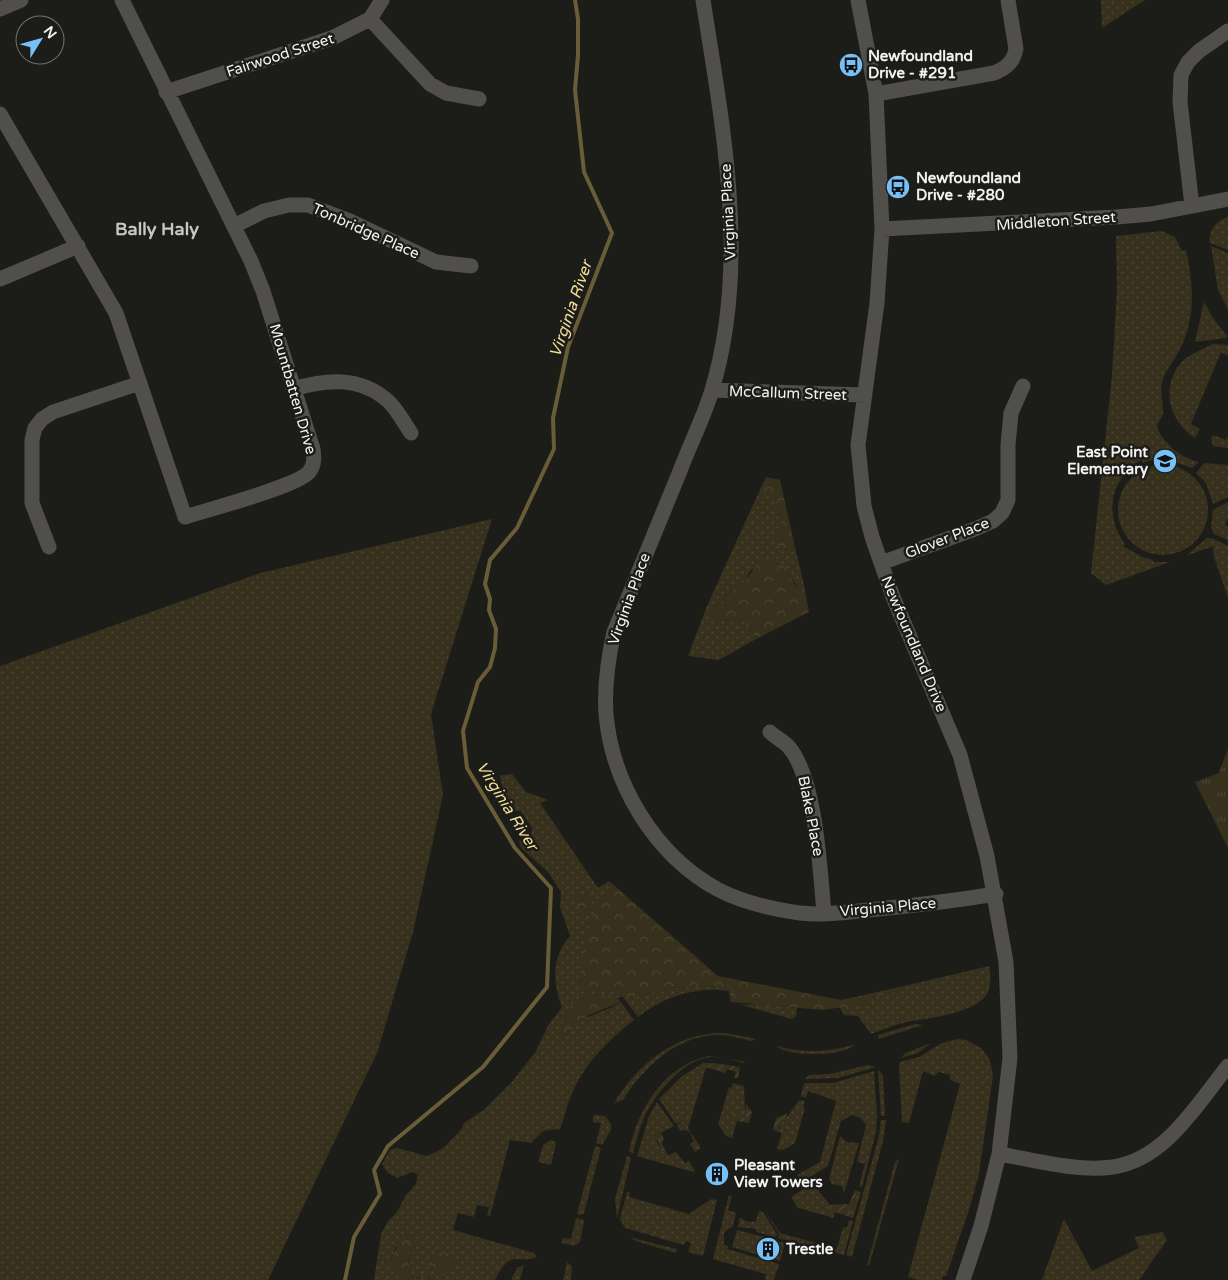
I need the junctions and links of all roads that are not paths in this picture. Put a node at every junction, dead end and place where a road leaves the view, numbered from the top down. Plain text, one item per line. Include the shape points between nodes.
1 (22, 0) edge
2 (122, 0) edge
3 (382, 0) edge
4 (703, 0) edge
5 (858, 0) edge
6 (1008, 0) edge
7 (0, 9) edge
8 (370, 19) junction
9 (1228, 31) edge
10 (166, 92) junction
11 (876, 94) junction
12 (479, 99) dead end
13 (0, 114) edge
14 (1228, 198) edge
15 (1192, 206) junction
16 (234, 226) junction
17 (882, 229) junction
18 (78, 246) junction
19 (471, 266) dead end
20 (0, 279) edge
21 (140, 383) junction
22 (1023, 386) dead end
23 (293, 389) junction
24 (712, 390) junction
25 (864, 395) junction
26 (411, 432) dead end
27 (49, 547) dead end
28 (881, 563) junction
29 (770, 732) dead end
30 (996, 894) junction
31 (824, 913) junction
32 (1228, 1066) edge
33 (999, 1154) junction
34 (962, 1280) edge

1 - 7 street
2 - 10 street, Mountbatten Drive
3 - 8 street
4 - 24 street, Virginia Place via 731,224 730,286 724,339
5 - 11 street, Newfoundland Drive
6 - 11 street via 1016,50 1014,58 1004,69
8 - 10 street, Fairwood Street via 332,38
8 - 12 street via 430,84 446,93
9 - 15 street via 1199,51 1188,62 1182,75 1180,102
10 - 16 street, Mountbatten Drive
11 - 17 street, Newfoundland Drive
13 - 18 street, Mountbatten Drive
14 - 15 street, Middleton Street
15 - 17 street, Middleton Street via 1151,214 1102,218
16 - 19 street, Tonbridge Place via 264,211 289,205 308,205 436,262
16 - 23 street, Mountbatten Drive via 263,292
17 - 25 street, Newfoundland Drive via 874,330
18 - 20 street
18 - 21 street, Mountbatten Drive via 116,314
21 - 23 street, Mountbatten Drive via 185,517 289,483 309,472 313,466 313,449
21 - 27 street via 53,412 35,428 32,440 32,503
22 - 28 street, Glover Place via 1011,413 1008,500 1002,513 975,529
23 - 26 street via 337,380 357,384 388,402
24 - 25 street, McCallum Street
24 - 31 street, Virginia Place via 614,632 606,684 606,714 612,749 622,781 639,813 658,839 696,876 751,904 803,913
25 - 28 street, Newfoundland Drive via 858,445 859,468 864,506
28 - 30 street, Newfoundland Drive via 960,755
29 - 31 street, Blake Place via 788,746 801,768 813,813
30 - 31 street, Virginia Place via 920,905
30 - 33 street, Newfoundland Drive via 1011,1029
32 - 33 street via 1171,1136 1142,1158 1113,1167 1078,1167
33 - 34 street, Newfoundland Drive via 981,1226

